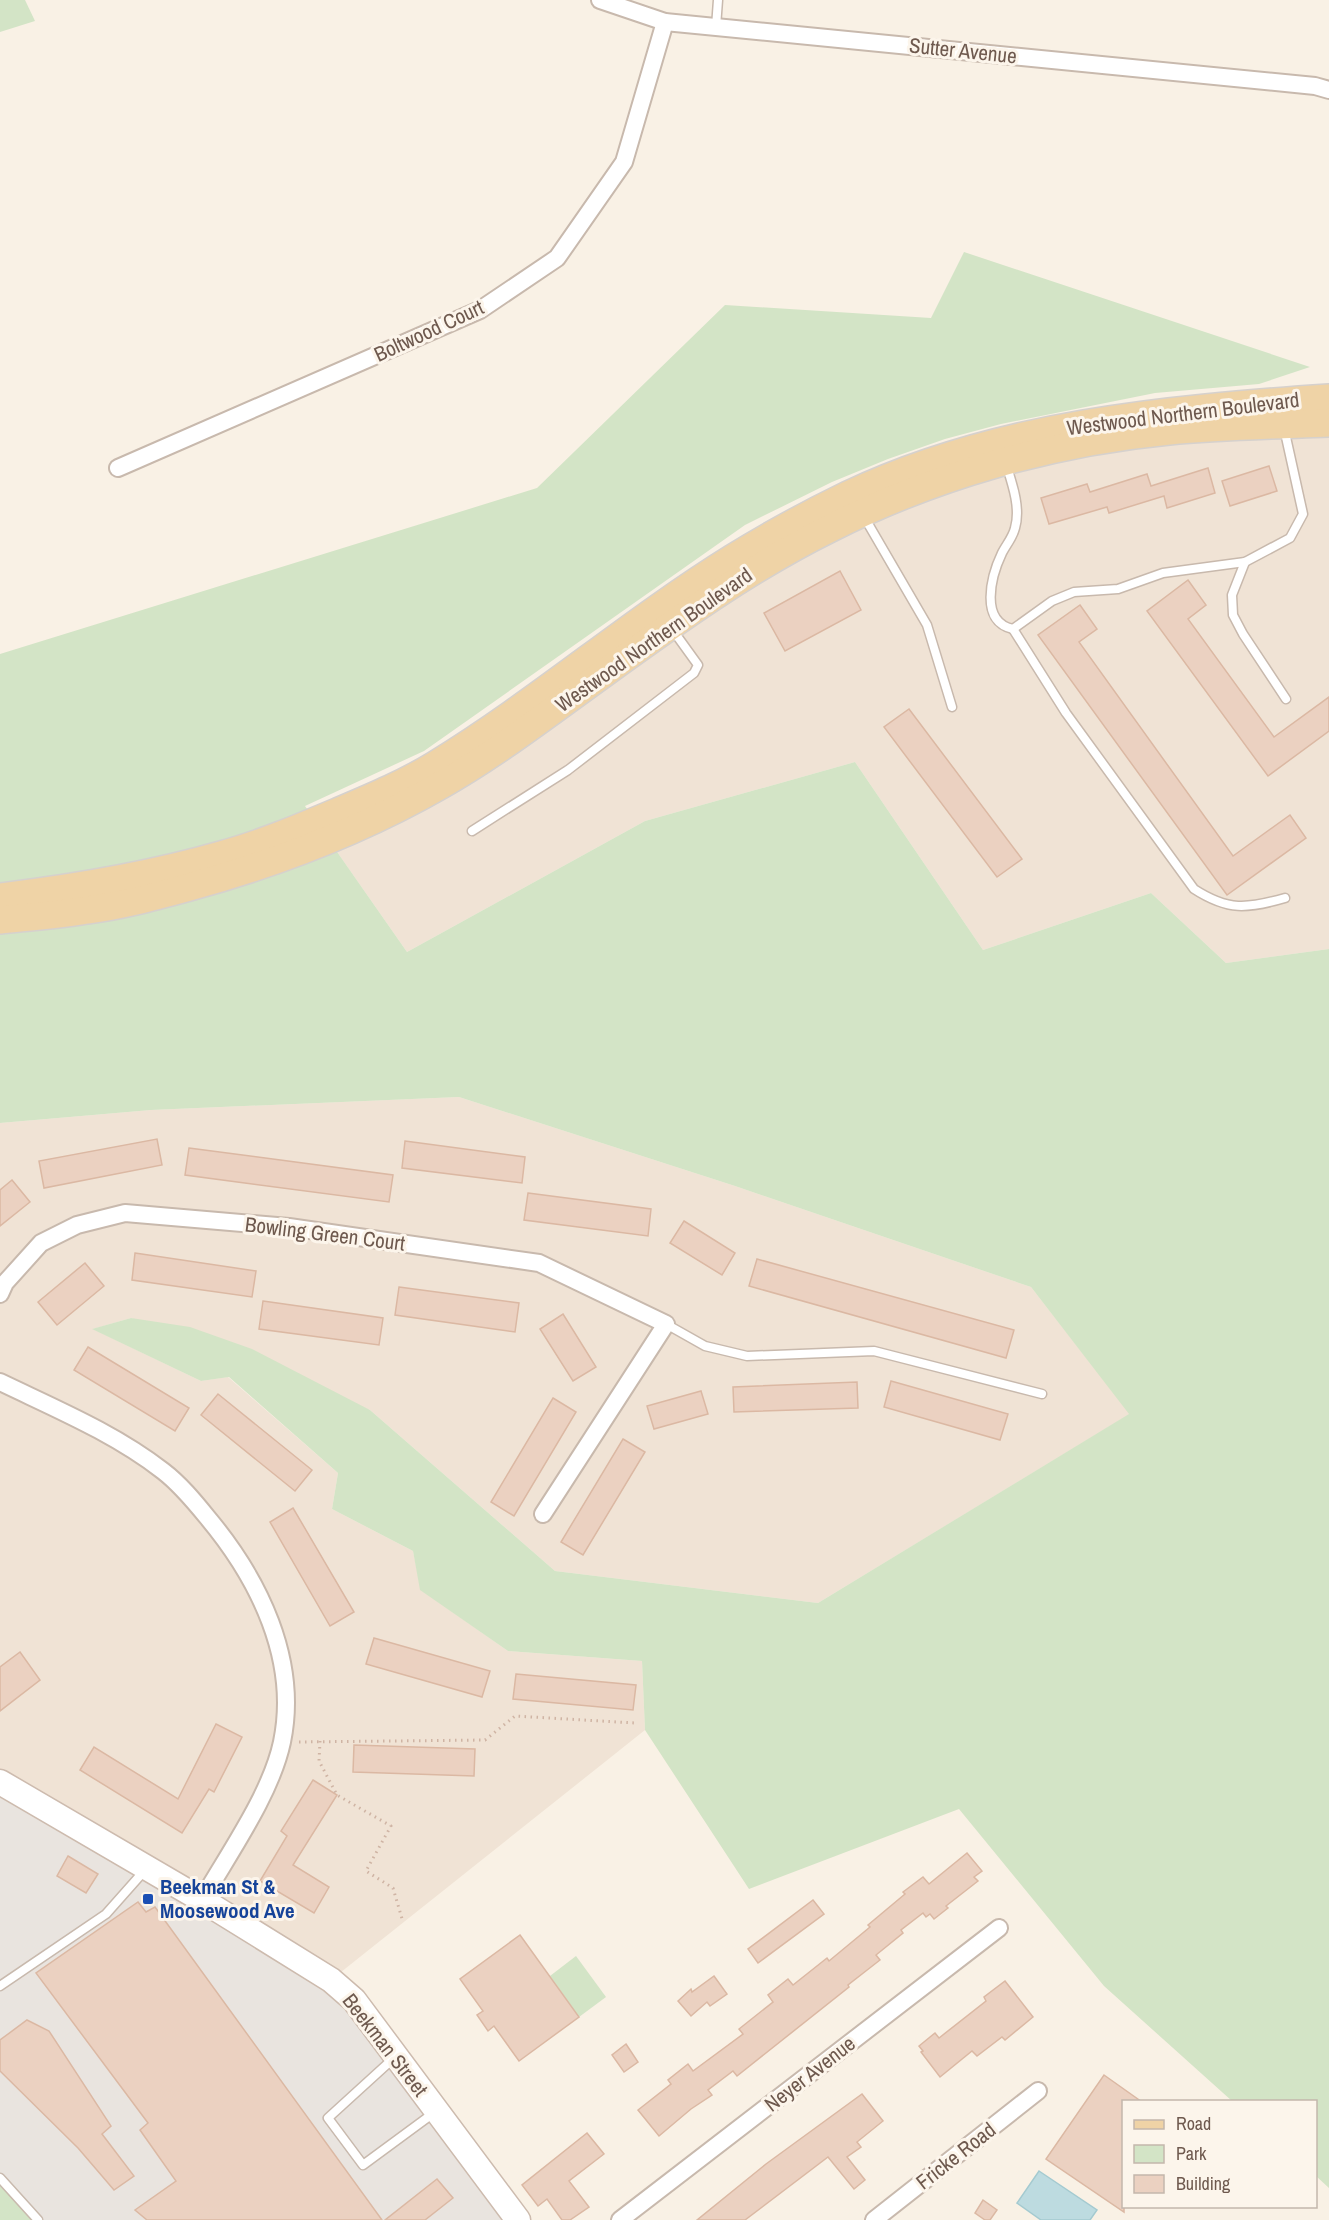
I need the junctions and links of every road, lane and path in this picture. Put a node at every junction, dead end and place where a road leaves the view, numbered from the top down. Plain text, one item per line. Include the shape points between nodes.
1 (600, 0) edge
2 (718, 0) edge
3 (665, 22) junction
4 (716, 27) junction
5 (1329, 90) edge
6 (1329, 398) edge
7 (1281, 413) junction
8 (1329, 423) edge
9 (1001, 453) junction
10 (118, 468) dead end
11 (857, 503) junction
12 (1245, 562) junction
13 (664, 618) junction
14 (1013, 629) junction
15 (1286, 699) dead end
16 (952, 707) dead end
17 (472, 831) dead end
18 (0, 897) edge
19 (1285, 898) dead end
20 (0, 920) edge
21 (0, 1294) edge
22 (666, 1324) junction
23 (0, 1382) edge
24 (1042, 1394) dead end
25 (543, 1514) dead end
26 (635, 1723) dead end
27 (320, 1741) junction
28 (282, 1742) junction
29 (0, 1782) edge
30 (147, 1868) junction
31 (202, 1900) junction
32 (403, 1922) dead end
33 (999, 1928) dead end
34 (0, 1986) edge
35 (395, 2056) junction
36 (1038, 2091) dead end
37 (436, 2111) junction
38 (0, 2178) edge
39 (628, 2218) edge
40 (38, 2220) edge
41 (518, 2220) edge
42 (874, 2220) edge

1 - 3 street, Sutter Avenue
2 - 4 lane
3 - 4 street, Sutter Avenue
3 - 10 street, Boltwood Court via 624,162 556,258 480,310
4 - 5 street, Sutter Avenue
6 - 7 main road, Westwood Northern Boulevard
7 - 8 main road, Westwood Northern Boulevard
7 - 9 main road, Westwood Northern Boulevard
7 - 12 lane via 1304,514 1290,538
9 - 11 main road, Westwood Northern Boulevard via 939,482
9 - 14 lane via 1016,500 1016,527 996,569 991,602 996,621
11 - 13 main road, Westwood Northern Boulevard via 829,528
11 - 16 lane via 927,625
12 - 14 lane via 1163,573 1118,589 1074,592 1052,601
12 - 15 lane via 1232,595 1233,615
13 - 17 lane via 698,665 694,673 567,770
13 - 18 main road, Westwood Northern Boulevard via 430,768 293,831 224,855 152,873
13 - 20 main road, Westwood Northern Boulevard via 516,737 443,784 380,818 275,861 151,897 89,910
14 - 19 lane via 1066,713 1194,889 1212,901 1245,908
21 - 22 street, Bowling Green Court via 40,1244 76,1225 125,1213 288,1227 539,1263
22 - 24 lane via 705,1346 747,1356 874,1352
22 - 25 street
23 - 28 street via 123,1443 164,1472 219,1532 268,1613 286,1689
26 - 27 path via 515,1716 485,1740
27 - 28 path
27 - 32 path via 319,1761 337,1795 391,1826 366,1871 393,1888
28 - 31 street via 264,1792
29 - 30 main road, Beekman Street
30 - 31 main road, Beekman Street
30 - 34 lane via 106,1914
31 - 35 main road, Beekman Street via 331,1980 354,2000
33 - 39 street, Neyer Avenue
35 - 37 main road, Beekman Street
35 - 37 lane via 328,2118 356,2156 363,2165
36 - 42 street, Fricke Road via 890,2212
37 - 41 main road, Beekman Street
38 - 40 lane

